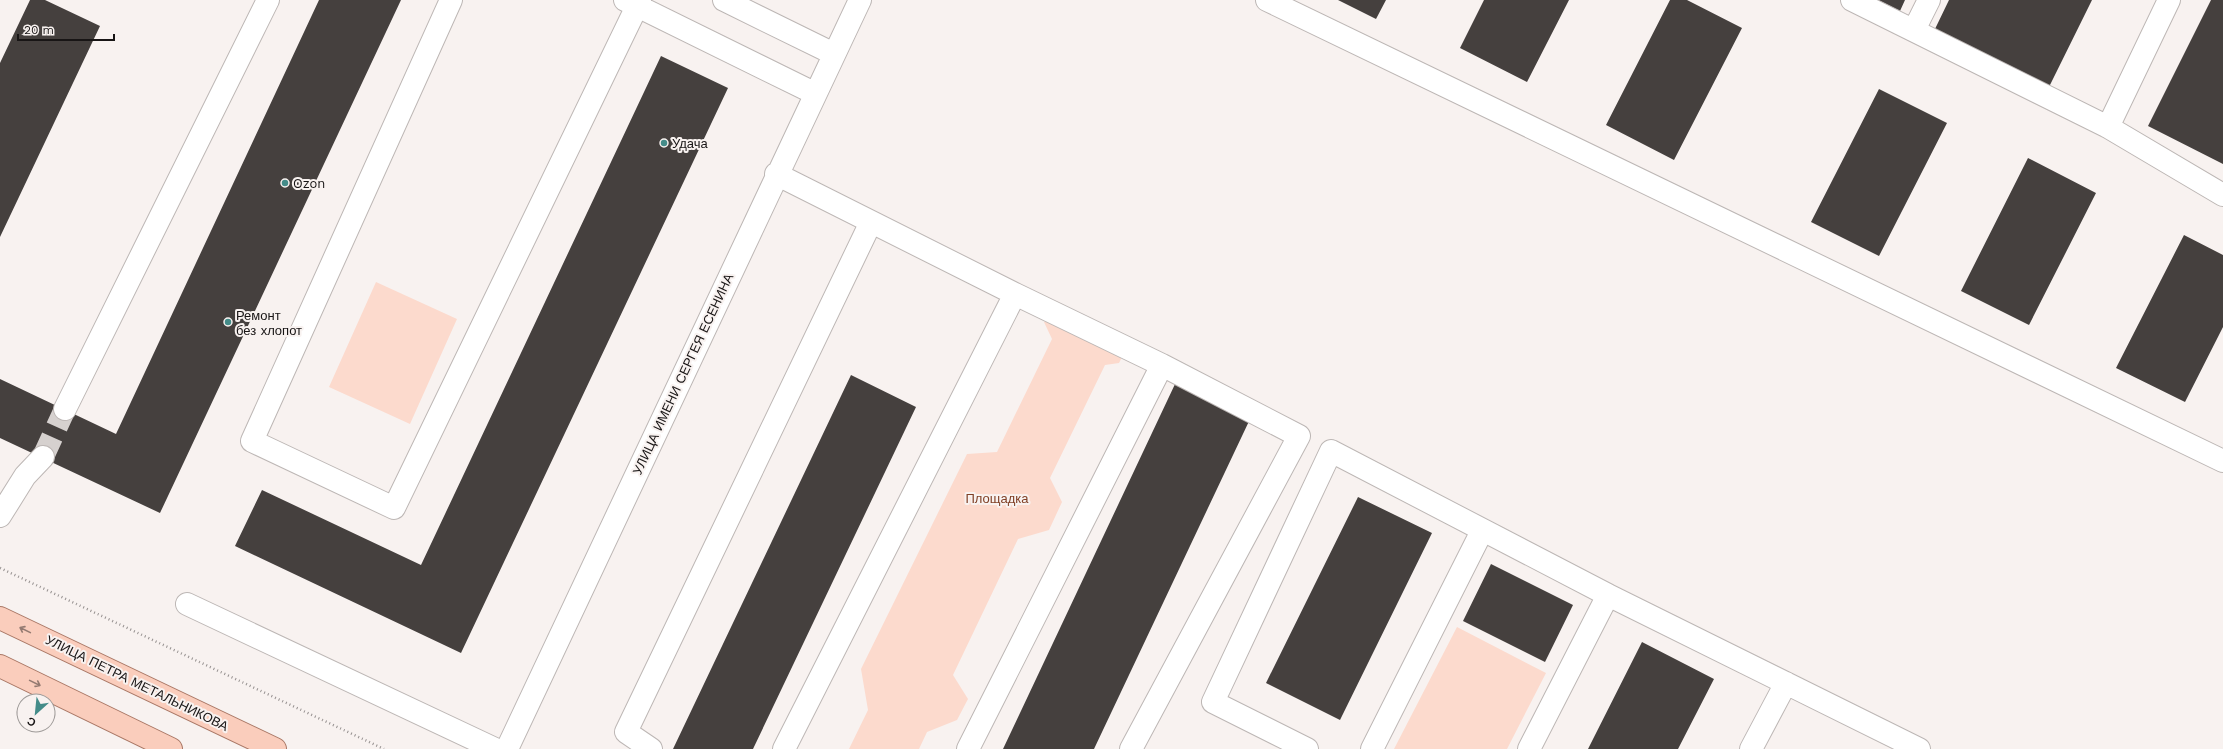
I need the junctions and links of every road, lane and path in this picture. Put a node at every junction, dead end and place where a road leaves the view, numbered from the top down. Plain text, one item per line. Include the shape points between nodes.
1 (268, 0) edge
2 (451, 0) edge
3 (724, 0) edge
4 (860, 0) edge
5 (1267, 0) edge
6 (1852, 0) edge
7 (1929, 0) edge
8 (2168, 0) edge
9 (634, 2) edge
10 (1914, 30) junction
11 (834, 54) junction
12 (814, 93) junction
13 (2108, 127) junction
14 (776, 174) junction
15 (2223, 195) edge
16 (871, 222) junction
17 (1016, 294) junction
18 (1162, 365) junction
19 (65, 409) tunnel mouth
20 (43, 457) tunnel mouth
21 (2223, 461) edge
22 (0, 516) edge
23 (1482, 531) junction
24 (0, 568) edge
25 (1608, 595) junction
26 (187, 604) dead end
27 (0, 618) edge
28 (0, 666) edge
29 (1786, 683) junction
30 (171, 749) edge
31 (275, 749) edge
32 (384, 749) edge
33 (495, 749) edge
34 (507, 749) edge
35 (651, 749) edge
36 (784, 749) edge
37 (968, 749) edge
38 (1131, 749) edge
39 (1307, 749) edge
40 (1372, 749) edge
41 (1529, 749) edge
42 (1751, 749) edge
43 (1919, 749) edge

1 - 19 street
2 - 9 street via 252,441 394,508
3 - 11 street
4 - 11 street, УЛИЦА ИМЕНИ СЕРГЕЯ ЕСЕНИНА
5 - 21 street
6 - 10 street
7 - 10 street
8 - 13 street
9 - 12 street
10 - 13 street
11 - 12 street, УЛИЦА ИМЕНИ СЕРГЕЯ ЕСЕНИНА
12 - 14 street, УЛИЦА ИМЕНИ СЕРГЕЯ ЕСЕНИНА
13 - 15 street
14 - 16 street
14 - 34 street, УЛИЦА ИМЕНИ СЕРГЕЯ ЕСЕНИНА
16 - 17 street
16 - 35 street via 626,732
17 - 18 street
17 - 36 street
18 - 37 street
18 - 38 street via 1299,436
20 - 22 street via 25,476
23 - 25 street
23 - 39 street via 1332,451 1213,702
23 - 40 street
24 - 32 path
25 - 29 street
25 - 41 street
26 - 33 street
31 -> 27 main road, УЛИЦА ПЕТРА МЕТАЛЬНИКОВА
28 -> 30 main road
29 - 42 street
29 - 43 street

